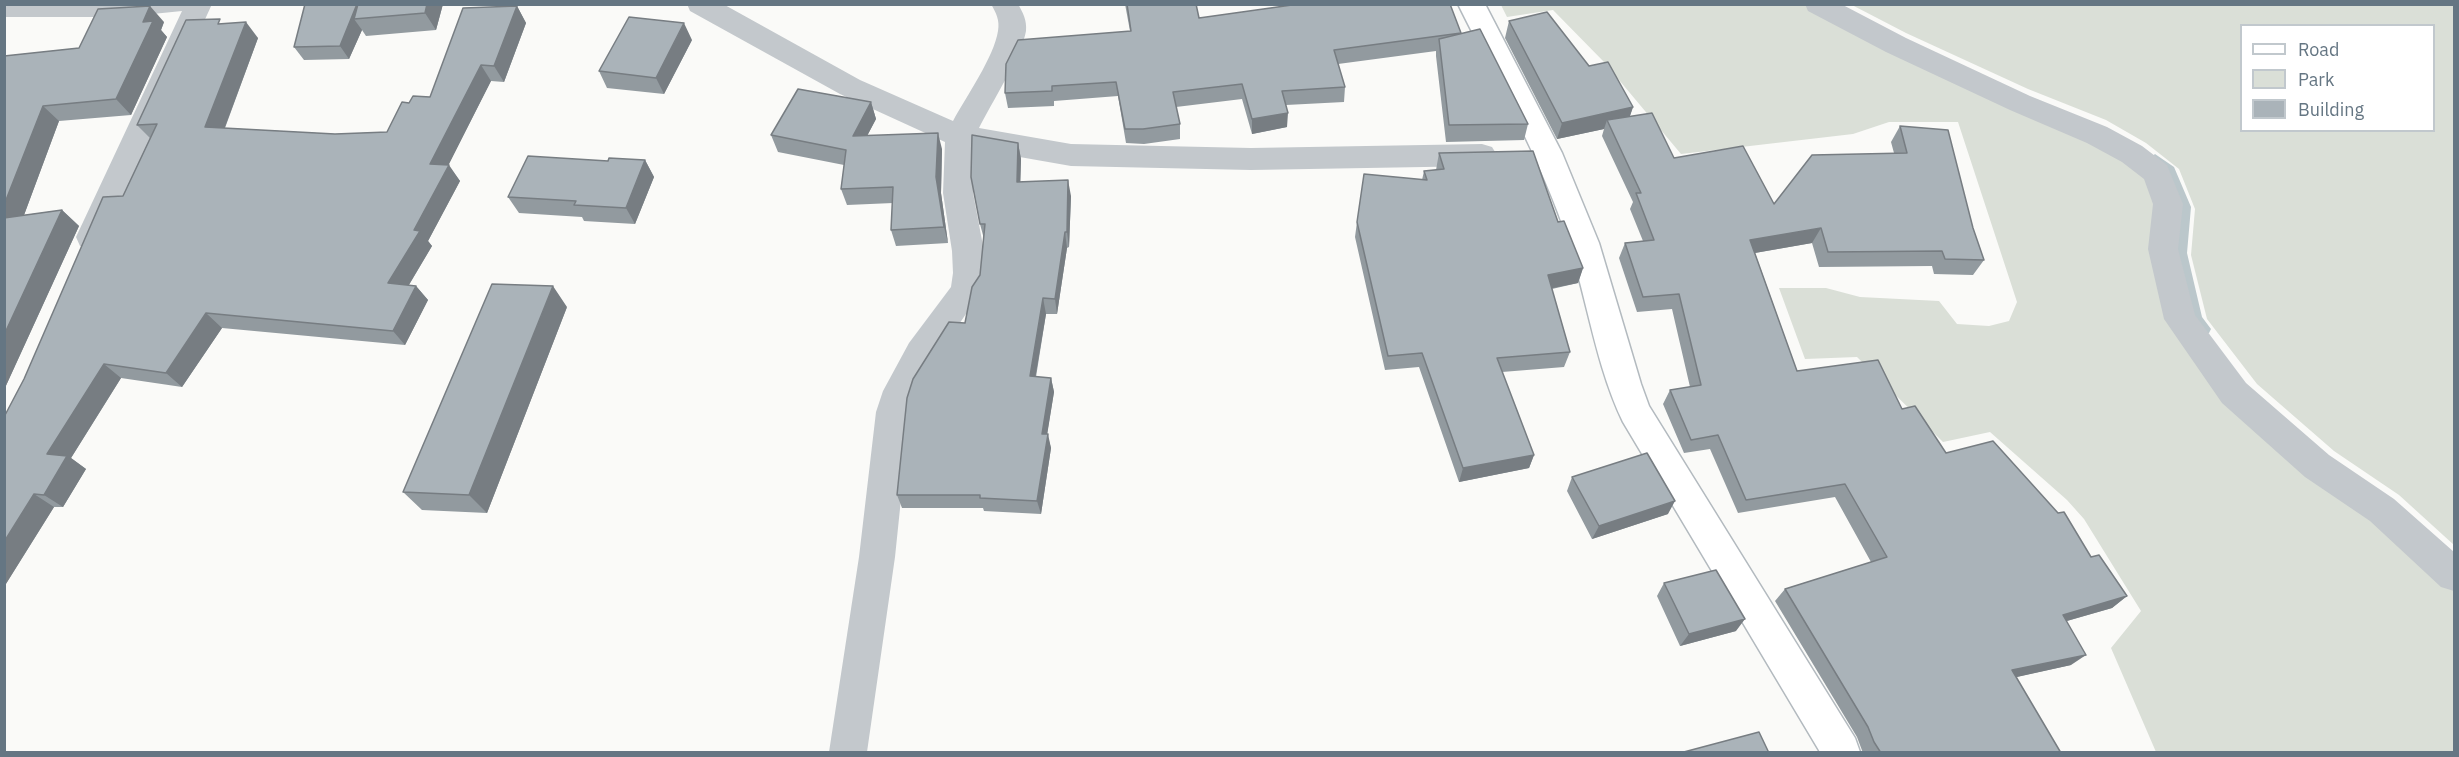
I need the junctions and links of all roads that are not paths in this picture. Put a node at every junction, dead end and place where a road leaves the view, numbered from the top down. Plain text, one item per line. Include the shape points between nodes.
1 (175, 4) edge
2 (199, 4) edge
3 (700, 4) edge
4 (1004, 4) edge
5 (1471, 4) edge
6 (1818, 4) edge
7 (4, 8) edge
8 (960, 136) junction
9 (1527, 153) junction
10 (82, 257) edge
11 (2454, 575) edge
12 (848, 753) edge
13 (1841, 753) edge

1 - 7 street
2 - 10 street
3 - 8 street via 850,87
4 - 8 street via 1012,18 1009,40
5 - 9 street
6 - 11 street via 1896,45 2097,135 2156,173 2168,204 2163,249 2180,319 2234,393 2318,466 2382,510
8 - 9 street via 1083,155 1251,159
8 - 12 street via 958,194 968,251 966,290 921,353 893,412 877,557
9 - 13 street via 1592,264 1635,412

